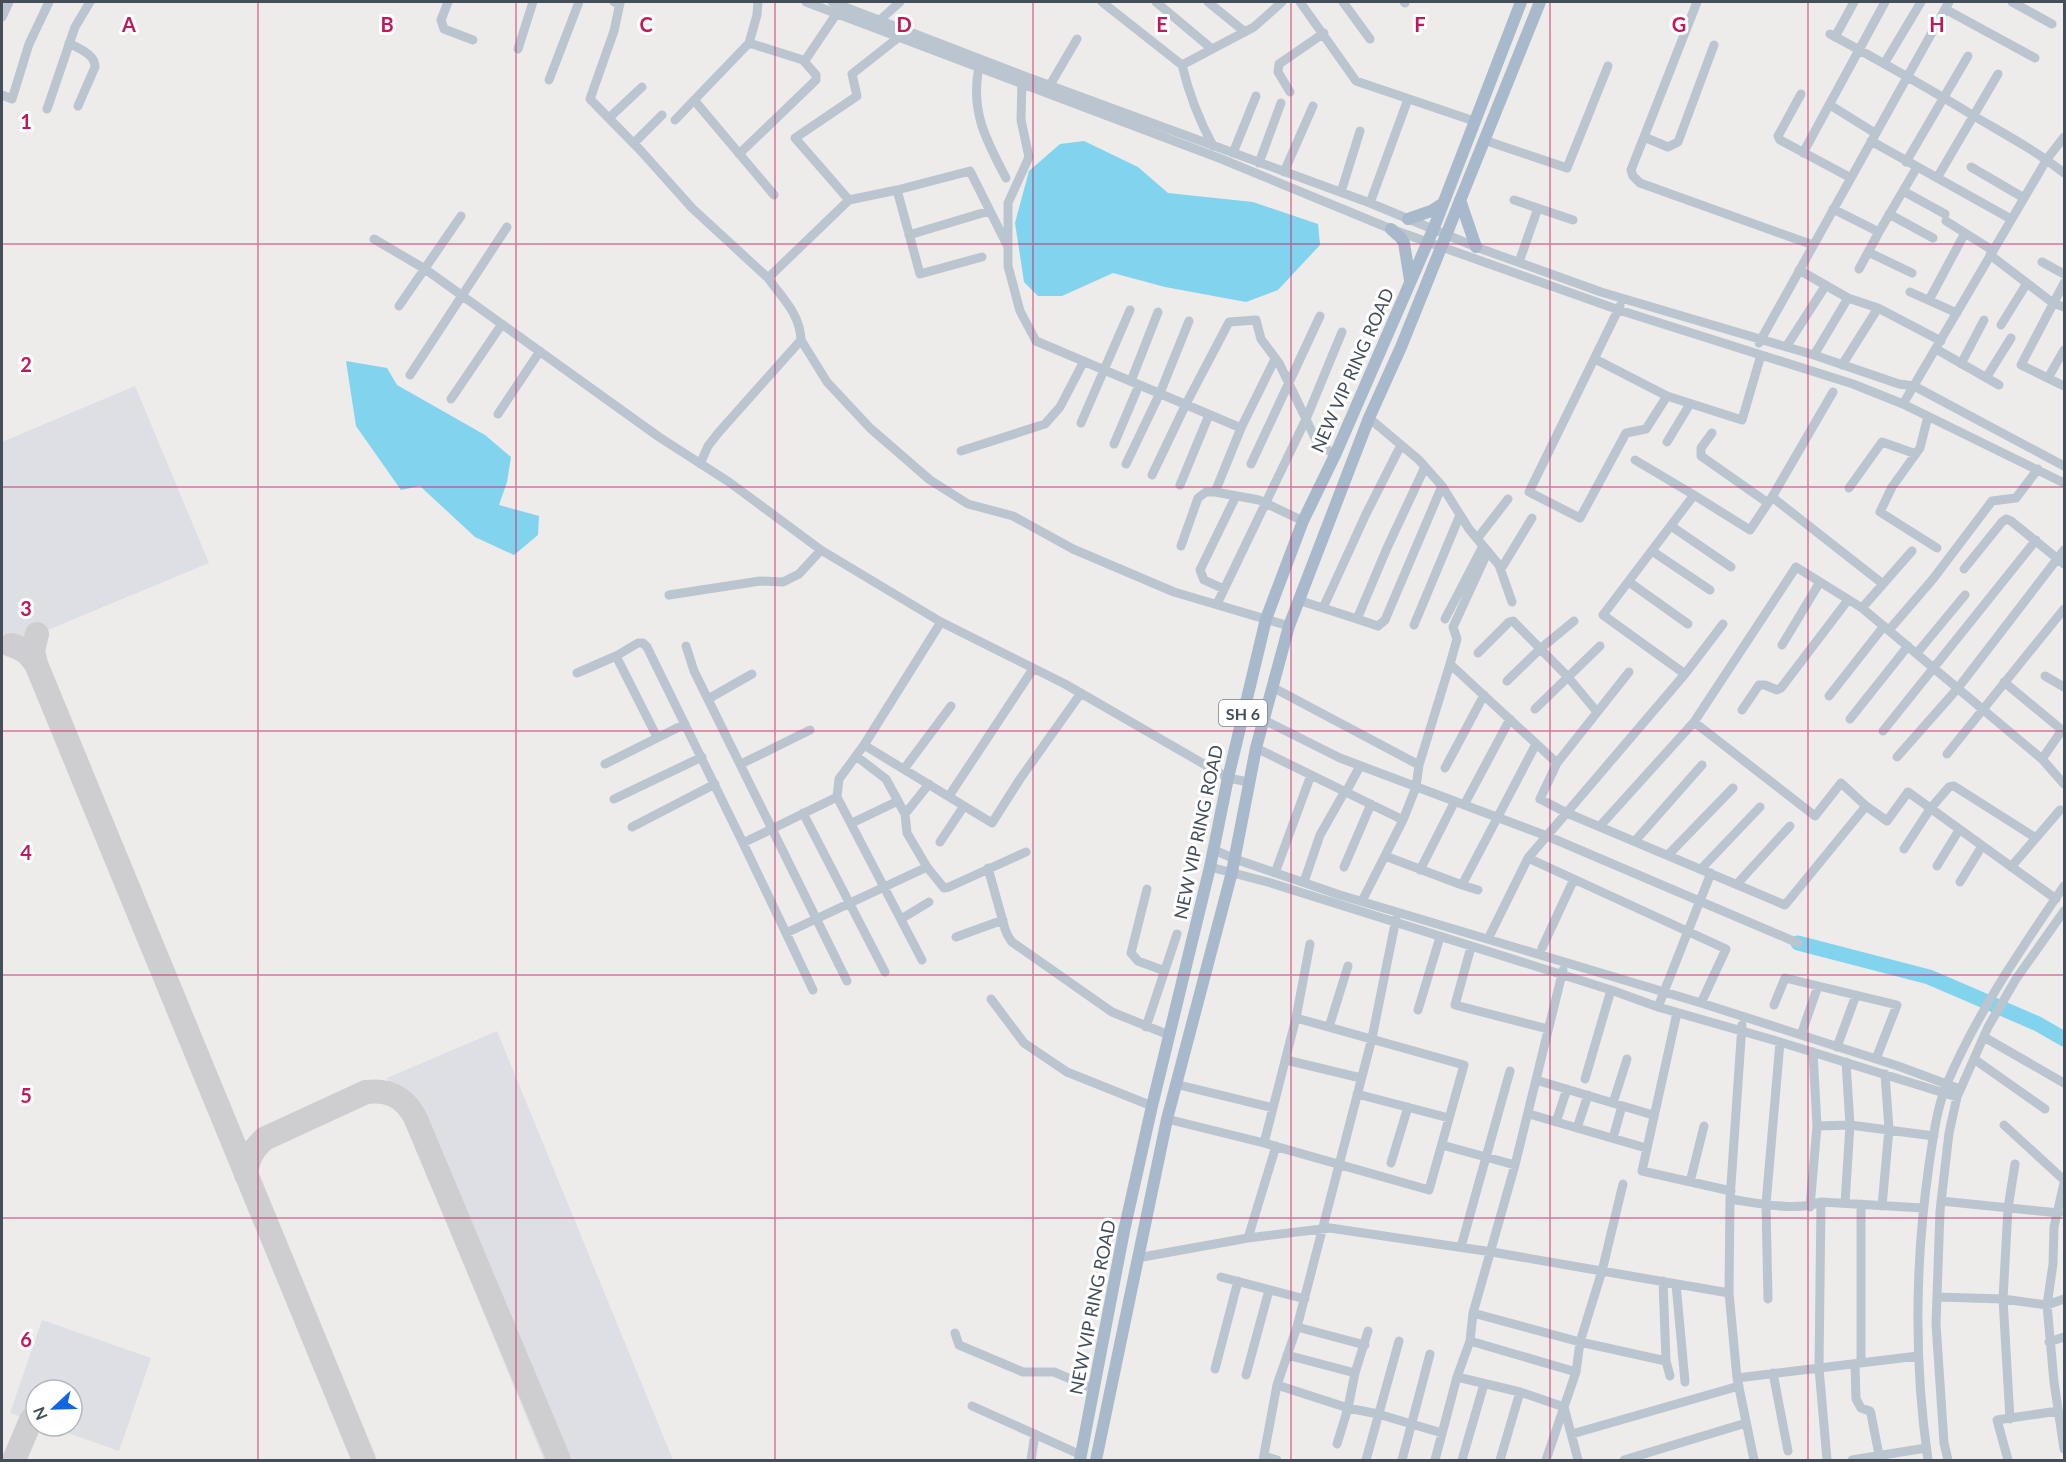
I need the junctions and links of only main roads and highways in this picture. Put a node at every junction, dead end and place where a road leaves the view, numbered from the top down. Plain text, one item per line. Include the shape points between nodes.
1 (1521, 2) edge
2 (1540, 2) edge
3 (1491, 76) junction
4 (1508, 82) junction
5 (1460, 200) junction
6 (1442, 204) junction
7 (1408, 219) road end
8 (1391, 229) road end
9 (1476, 247) road end
10 (1410, 282) junction
11 (1081, 1458) edge
12 (1096, 1461) edge

1 - 3 main road, NEW VIP RING ROAD / SH 6
2 - 4 main road, NEW VIP RING ROAD / SH 6
3 - 4 main road
3 - 6 main road, NEW VIP RING ROAD / SH 6
4 - 5 main road, NEW VIP RING ROAD / SH 6
5 - 9 main road
5 - 12 main road, NEW VIP RING ROAD / SH 6 via 1369,418 1289,626 1256,748 1232,872 1175,1084
6 - 7 main road
6 - 10 main road, NEW VIP RING ROAD / SH 6
8 - 10 main road via 1404,243
10 - 11 main road, NEW VIP RING ROAD / SH 6 via 1303,521 1266,619 1124,1231

